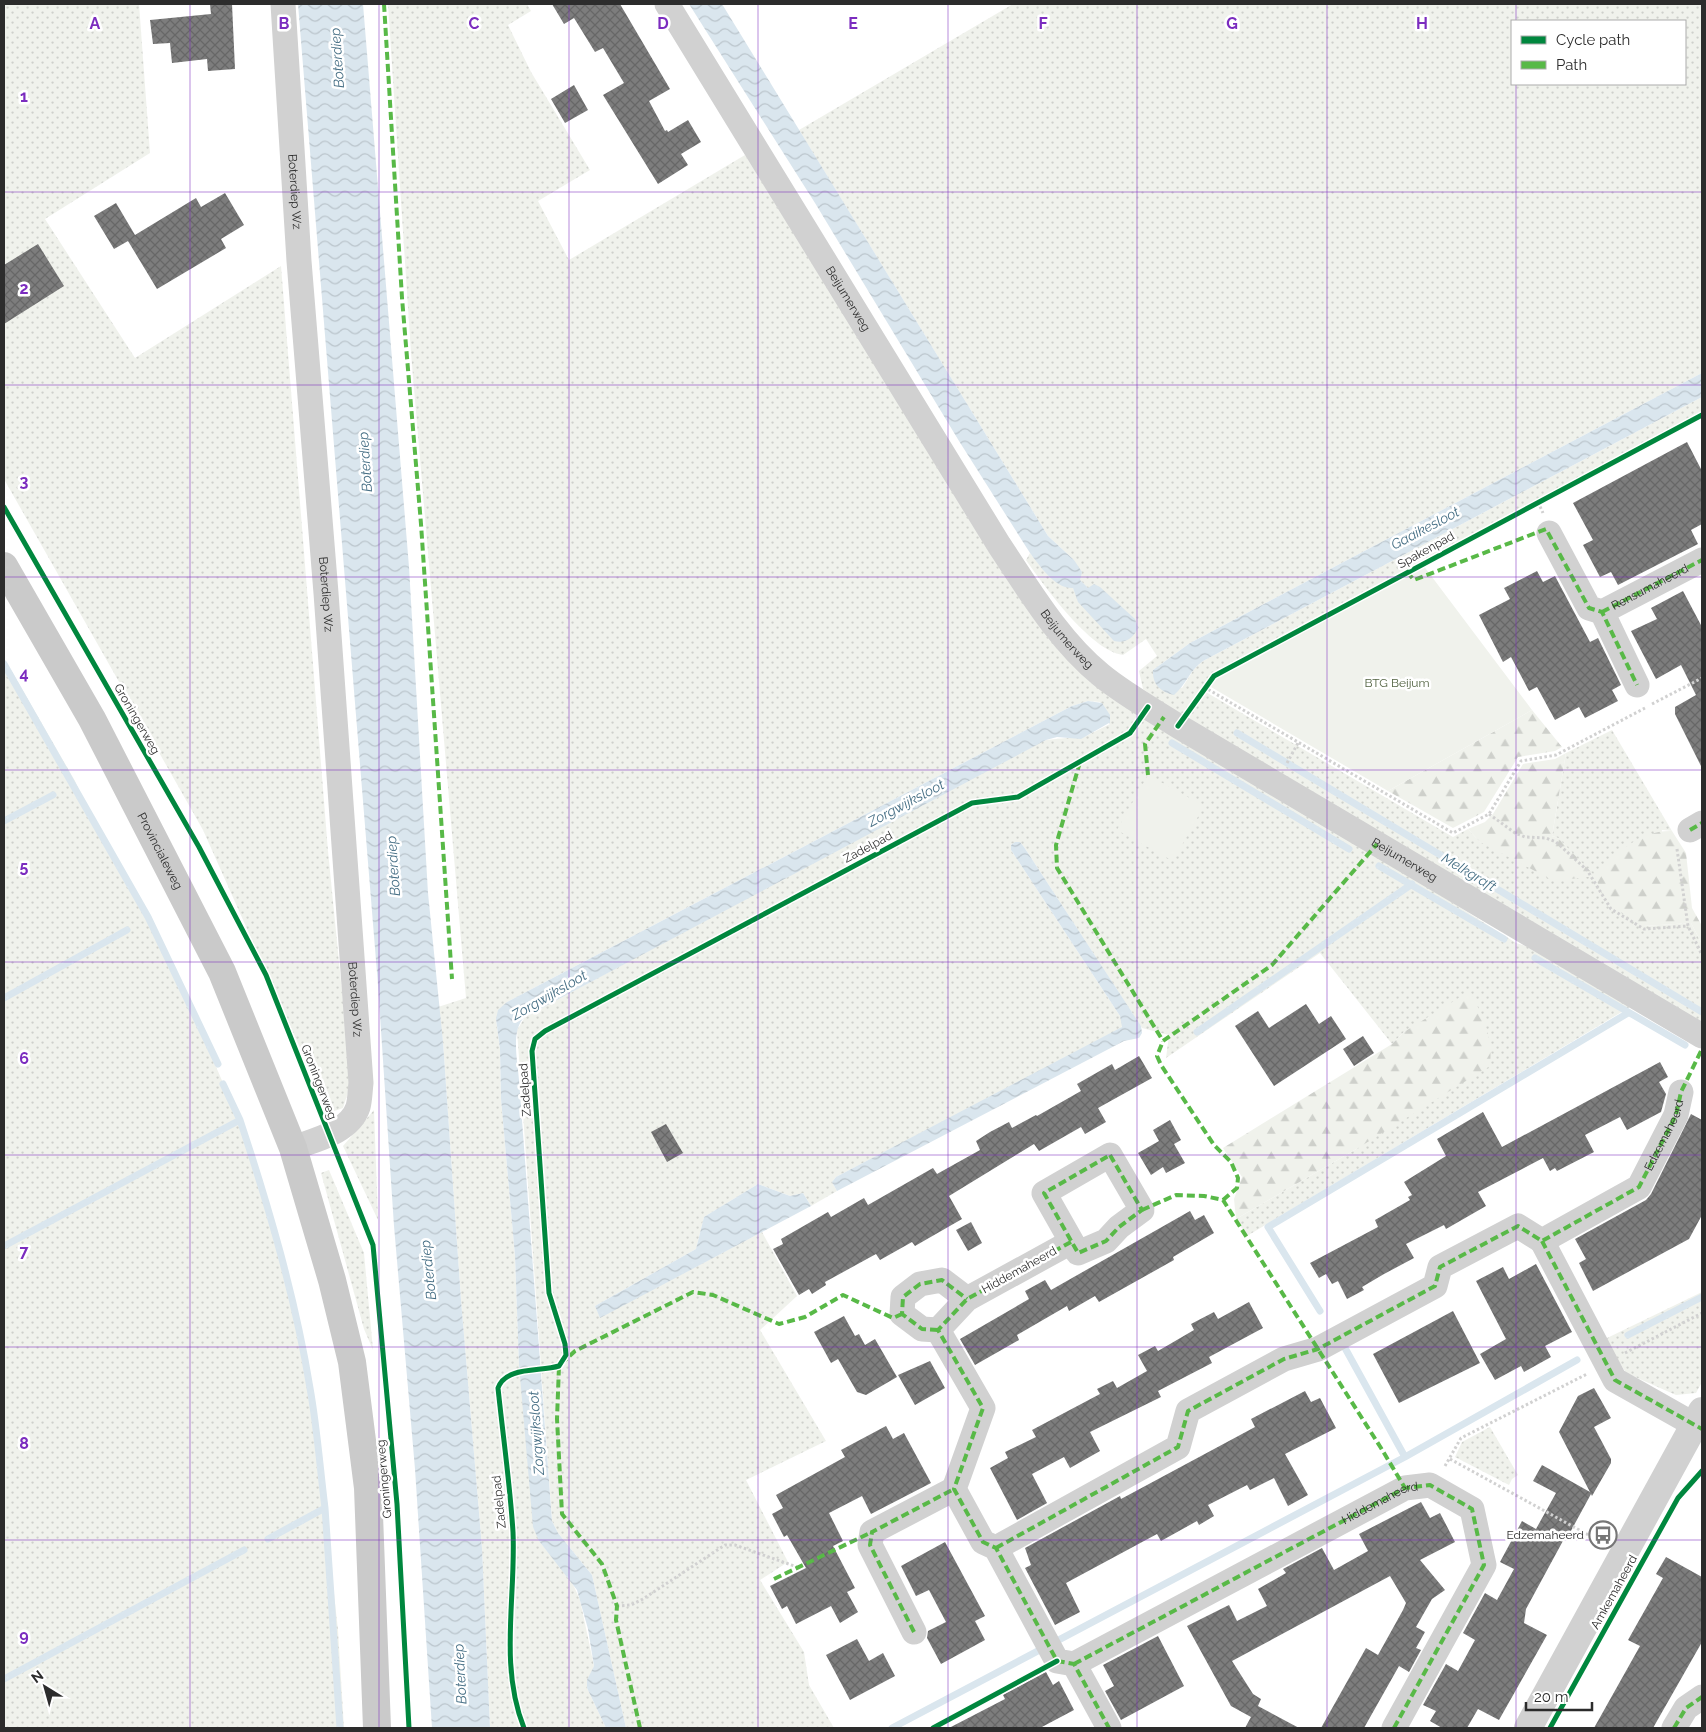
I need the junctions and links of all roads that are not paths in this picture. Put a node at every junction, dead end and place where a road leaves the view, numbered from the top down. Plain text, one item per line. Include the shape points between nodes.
1 (283, 4) edge
2 (667, 4) edge
3 (1549, 533) dead end
4 (1701, 564) edge
5 (4, 566) edge
6 (1602, 612) junction
7 (1637, 685) dead end
8 (1702, 1036) edge
9 (1681, 1092) dead end
10 (293, 1148) junction
11 (1542, 1241) junction
12 (1072, 1242) dead end
13 (967, 1299) junction
14 (938, 1330) junction
15 (1700, 1422) edge
16 (954, 1489) junction
17 (996, 1548) junction
18 (914, 1632) dead end
19 (1065, 1663) junction
20 (1702, 1697) edge
21 (377, 1728) edge
22 (1109, 1728) edge
23 (1394, 1728) edge
24 (1528, 1728) edge
25 (1674, 1728) edge

1 - 10 street, Boterdiep Wz via 299,261 361,1083 357,1108 349,1123
2 - 8 street, Beijumerweg via 999,545 1073,648 1101,675 1178,726
3 - 6 street, Rensumaheerd via 1590,608
4 - 6 street, Rensumaheerd
5 - 10 main road, Provincialeweg via 92,719 222,972
6 - 7 street, Rensumaheerd
9 - 11 street, Edzemaheerd via 1676,1115 1638,1188
10 - 21 main road, Groningerweg via 332,1280 352,1362 368,1488
11 - 15 street via 1615,1380
11 - 17 street via 1518,1226 1440,1267 1435,1286 1318,1348 1284,1359 1188,1412 1178,1447
12 - 13 street, Hiddemaheerd
13 - 14 street, Hiddemaheerd
13 - 14 street, Hiddemaheerd via 942,1280 920,1284 903,1297 902,1314 922,1329
14 - 16 street via 983,1408
15 - 24 street, Amkemaheerd
16 - 17 street via 983,1542
16 - 18 street via 872,1532 870,1545
17 - 19 street via 1041,1632
19 - 22 street
19 - 23 street, Hiddemaheerd via 1405,1488 1430,1484 1472,1509 1484,1564
20 - 25 street via 1686,1708

